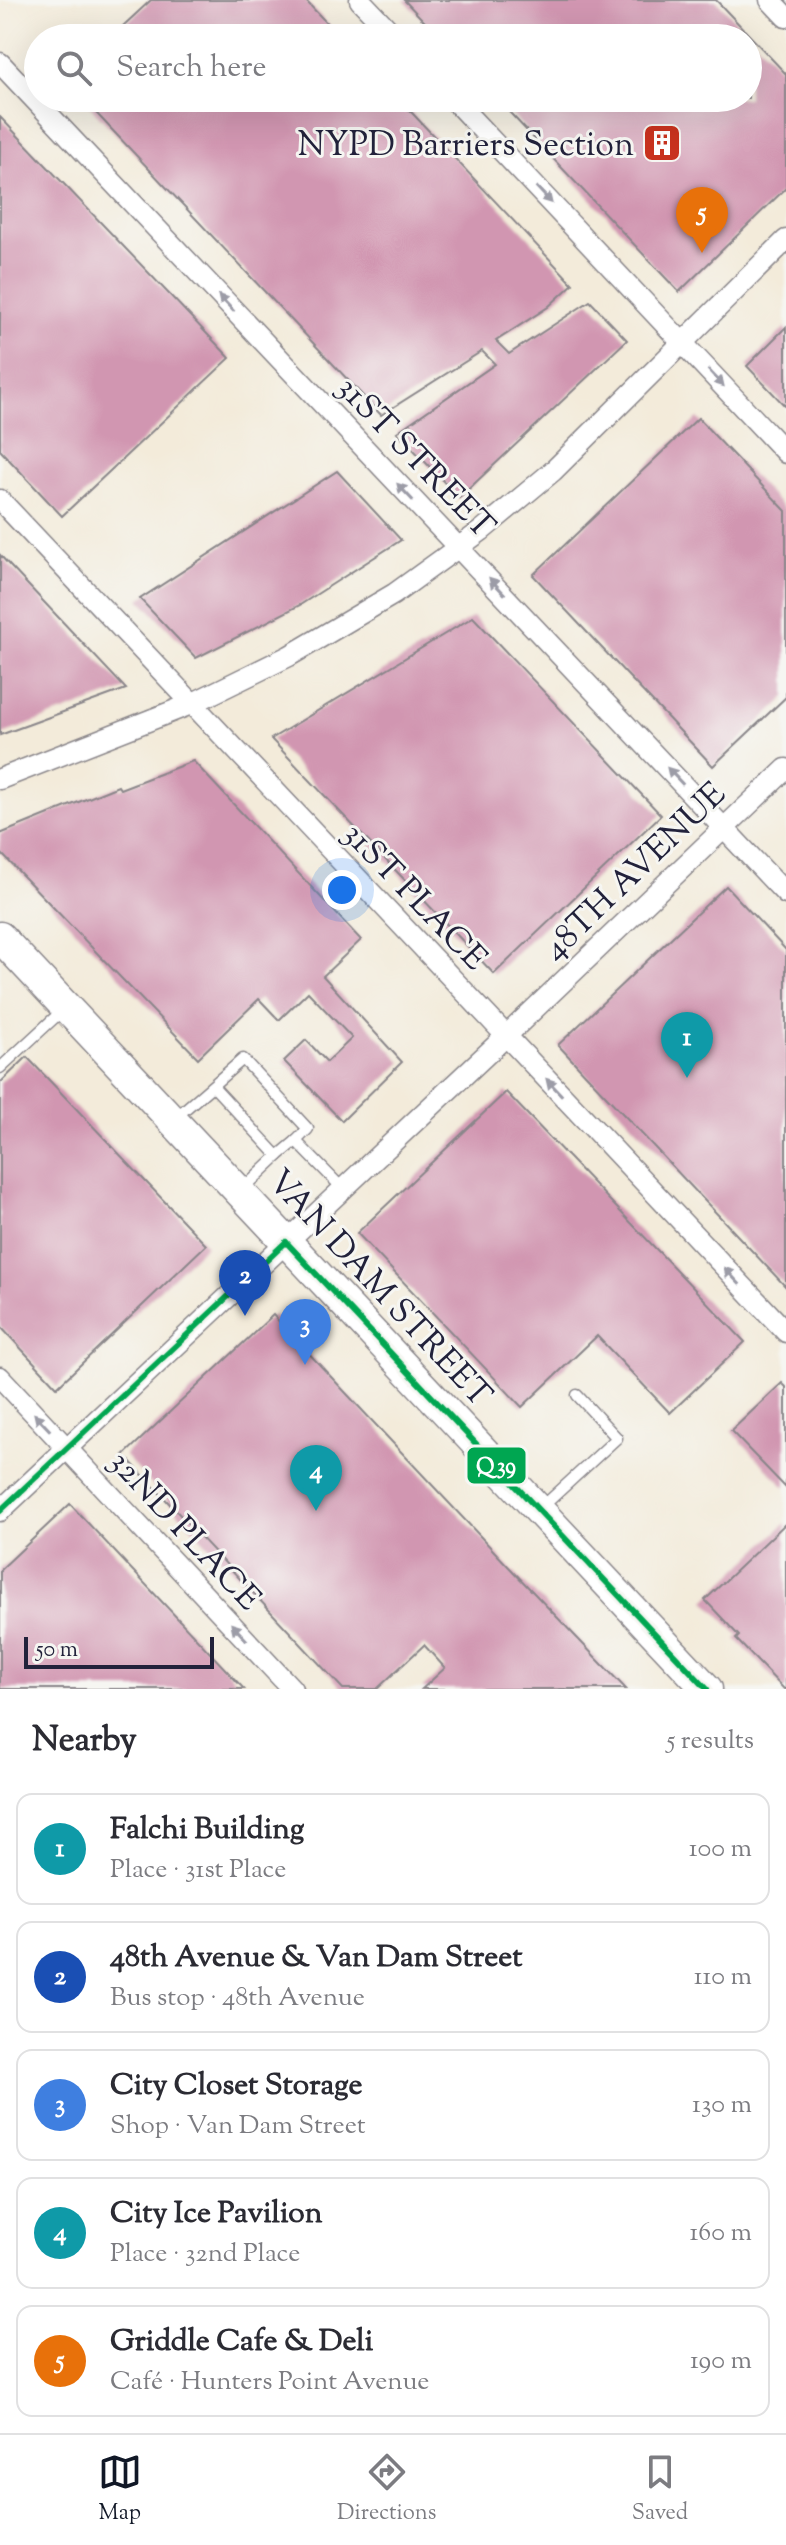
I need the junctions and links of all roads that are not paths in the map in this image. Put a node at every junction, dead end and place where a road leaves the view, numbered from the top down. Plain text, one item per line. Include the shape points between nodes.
1 (360, 0) edge
2 (770, 0) edge
3 (786, 17) edge
4 (383, 24) edge
5 (0, 63) edge
6 (24, 88) edge
7 (46, 112) edge
8 (465, 112) edge
9 (786, 240) edge
10 (683, 343) junction
11 (786, 453) edge
12 (0, 500) edge
13 (459, 547) junction
14 (191, 704) junction
15 (786, 769) edge
16 (3, 776) edge
17 (724, 828) junction
18 (786, 894) edge
19 (0, 937) edge
20 (65, 1007) junction
21 (506, 1036) junction
22 (0, 1068) edge
23 (213, 1086) junction
24 (172, 1121) junction
25 (296, 1141) junction
26 (278, 1156) junction
27 (343, 1189) junction
28 (240, 1193) junction
29 (286, 1242) junction
30 (786, 1332) edge
31 (0, 1377) edge
32 (577, 1395) dead end
33 (67, 1448) junction
34 (0, 1511) edge
35 (538, 1511) junction
36 (292, 1689) edge
37 (707, 1689) edge

1 - 4 street
2 - 3 street
6 -> 5 street, 31ST STREET
13 -> 7 street, 31ST STREET
8 -> 10 street
9 - 10 street
10 -> 11 street
10 - 13 street via 553,471
12 - 14 street, 31ST PLACE
13 - 14 street via 323,637
17 -> 13 street, 31ST STREET
14 - 16 street
14 - 21 street, 31ST PLACE
15 - 17 street, 48TH AVENUE
17 - 18 street, 31ST STREET
17 - 21 street, 48TH AVENUE
19 - 20 main road, VAN DAM STREET
20 - 22 lane
20 - 24 main road, VAN DAM STREET
21 - 27 street, 48TH AVENUE
30 -> 21 street, 31ST PLACE
23 - 24 lane
23 - 25 lane via 243,1059 308,1129
23 - 26 lane
24 - 28 main road, VAN DAM STREET
25 - 26 lane
25 - 27 lane
26 - 28 lane
27 - 29 street, 48TH AVENUE
28 - 29 main road, VAN DAM STREET
29 - 33 street, 48TH AVENUE
29 - 35 main road, VAN DAM STREET
33 -> 31 street, 32ND PLACE
32 - 35 lane via 617,1438
33 - 34 street, 48TH AVENUE
36 -> 33 street, 32ND PLACE
35 - 37 main road, VAN DAM STREET

